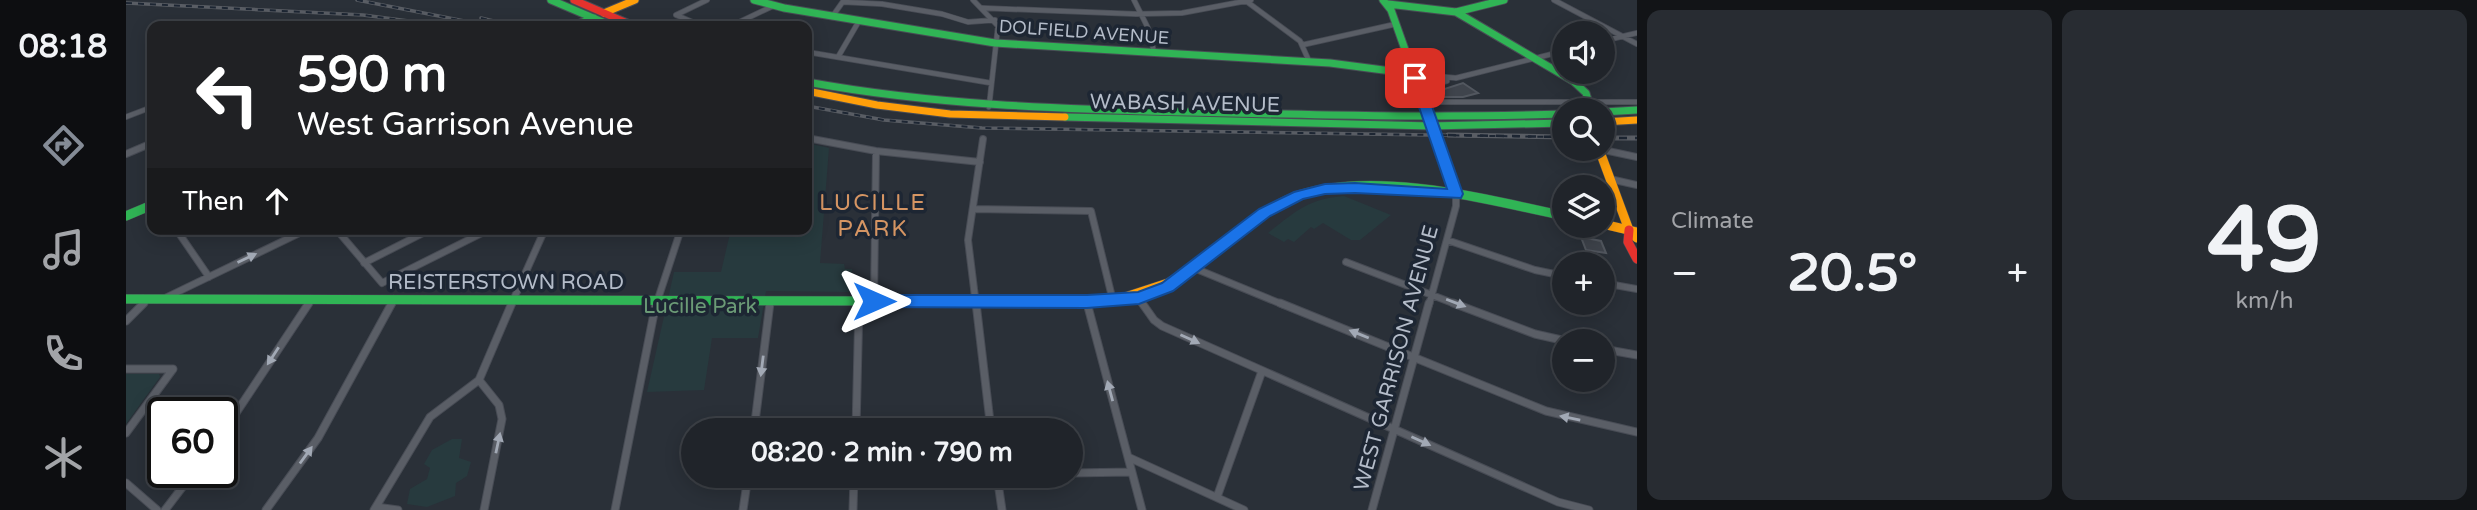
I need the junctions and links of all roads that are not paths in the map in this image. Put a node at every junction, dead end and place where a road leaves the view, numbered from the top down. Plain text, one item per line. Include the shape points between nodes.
1 (551, 0) edge
2 (574, 0) edge
3 (635, 0) edge
4 (707, 0) edge
5 (754, 0) edge
6 (973, 0) edge
7 (1134, 0) edge
8 (1504, 0) edge
9 (1554, 0) edge
10 (843, 1) edge
11 (1249, 1) edge
12 (1386, 2) edge
13 (773, 6) junction
14 (982, 8) junction
15 (1456, 12) junction
16 (604, 13) junction
17 (1141, 13) junction
18 (832, 17) junction
19 (593, 18) junction
20 (995, 20) junction
21 (585, 21) edge
22 (600, 21) edge
23 (622, 21) edge
24 (690, 21) edge
25 (742, 21) edge
26 (859, 21) junction
27 (1396, 24) junction
28 (1637, 33) edge
29 (1622, 36) junction
30 (1615, 38) edge
31 (995, 43) junction
32 (1637, 44) edge
33 (1302, 45) junction
34 (812, 52) edge
35 (1154, 52) junction
36 (1552, 54) edge
37 (838, 57) junction
38 (1535, 58) junction
39 (1309, 61) junction
40 (1414, 74) junction
41 (1456, 78) junction
42 (812, 83) edge
43 (991, 83) junction
44 (1419, 88) junction
45 (812, 92) edge
46 (1587, 98) edge
47 (1423, 102) junction
48 (1637, 102) edge
49 (1615, 104) edge
50 (1552, 106) edge
51 (147, 109) edge
52 (1637, 110) edge
53 (988, 111) junction
54 (1615, 111) edge
55 (1552, 115) edge
56 (126, 117) edge
57 (1637, 120) edge
58 (1615, 121) edge
59 (1552, 123) edge
60 (1432, 127) junction
61 (812, 139) edge
62 (983, 139) dead end
63 (147, 145) edge
64 (876, 151) junction
65 (1615, 152) edge
66 (126, 154) edge
67 (1637, 157) edge
68 (980, 162) junction
69 (1615, 180) edge
70 (1637, 185) edge
71 (1456, 194) junction
72 (1615, 194) edge
73 (147, 207) edge
74 (973, 209) junction
75 (1552, 214) edge
76 (126, 216) edge
77 (1615, 227) edge
78 (1633, 231) edge
79 (180, 235) edge
80 (295, 235) edge
81 (342, 235) edge
82 (419, 235) edge
83 (478, 235) edge
84 (542, 235) edge
85 (679, 235) edge
86 (1637, 238) edge
87 (1447, 240) junction
88 (1637, 259) edge
89 (1346, 262) dead end
90 (364, 263) junction
91 (1194, 268) junction
92 (1552, 274) edge
93 (209, 276) junction
94 (382, 283) junction
95 (1615, 285) edge
96 (1637, 289) edge
97 (1432, 294) junction
98 (1139, 298) junction
99 (126, 299) edge
100 (148, 299) junction
101 (164, 299) junction
102 (311, 299) junction
103 (375, 299) junction
104 (394, 299) junction
105 (514, 300) junction
106 (657, 300) junction
107 (770, 301) junction
108 (859, 301) junction
109 (874, 301) junction
110 (975, 301) junction
111 (1087, 301) junction
112 (1113, 301) junction
113 (126, 321) edge
114 (1552, 338) edge
115 (1615, 351) edge
116 (1637, 355) edge
117 (1414, 357) junction
118 (126, 369) edge
119 (1262, 370) junction
120 (479, 380) junction
121 (238, 410) edge
122 (755, 418) edge
123 (856, 418) edge
124 (990, 418) edge
125 (1393, 429) junction
126 (1637, 432) edge
127 (126, 433) edge
128 (1128, 457) junction
129 (1132, 472) junction
130 (1083, 473) edge
131 (126, 483) edge
132 (181, 488) edge
133 (746, 488) edge
134 (854, 488) edge
135 (999, 488) edge
136 (1217, 497) junction
137 (375, 509) edge
138 (156, 510) edge
139 (164, 510) edge
140 (266, 510) edge
141 (397, 510) edge
142 (484, 510) edge
143 (615, 510) edge
144 (743, 510) edge
145 (853, 510) edge
146 (1002, 510) edge
147 (1142, 510) edge
148 (1244, 510) edge
149 (1372, 510) edge
150 (1586, 510) edge

1 - 19 main road
2 - 16 main road
3 - 16 main road
4 - 24 street via 676,15
5 - 13 main road, DOLFIELD AVENUE
6 - 14 street
7 - 17 street
8 - 15 main road
9 - 29 street
10 - 18 street
10 - 20 street via 943,13 968,22
11 - 17 street via 1190,12
11 - 33 street
12 - 15 main road
12 - 27 main road
13 - 18 main road, DOLFIELD AVENUE
13 - 25 street
14 - 17 street
14 - 20 street
15 - 38 main road
16 - 19 main road
16 - 23 main road
17 - 35 street
18 - 26 main road, DOLFIELD AVENUE
19 - 21 main road
19 - 22 main road
20 - 31 street
26 - 31 main road, DOLFIELD AVENUE
26 - 37 street
27 - 33 street
27 - 40 main road
28 - 29 street
29 - 30 street
29 - 32 street
31 - 35 main road, DOLFIELD AVENUE
31 - 43 street
33 - 39 street
34 - 37 street
35 - 39 main road, DOLFIELD AVENUE
36 - 38 street
37 - 43 street
38 - 41 street
38 - 46 main road via 1579,85
39 - 40 main road, DOLFIELD AVENUE
40 - 41 street
40 - 44 main road
41 - 44 street
42 - 53 main road, WABASH AVENUE
43 - 53 street
44 - 47 main road
45 - 53 main road, WABASH AVENUE via 903,109
47 - 50 street
47 - 60 main road
48 - 49 street
51 - 56 street
52 - 54 main road
53 - 60 main road, WABASH AVENUE
55 - 60 main road, WABASH AVENUE
57 - 58 main road
59 - 60 main road, WABASH AVENUE
60 - 71 main road
61 - 64 street
62 - 68 street
63 - 66 street
64 - 68 street
64 - 109 street
65 - 67 street
68 - 74 street
69 - 70 street
71 - 75 main road, REISTERSTOWN ROAD
71 - 87 street, WEST GARRISON AVENUE
71 - 91 main road, REISTERSTOWN ROAD via 1355,188 1312,191 1275,205
72 - 78 main road
73 - 76 main road
74 - 110 street via 968,240
74 - 112 street via 1091,211
77 - 78 main road
78 - 86 main road
78 - 88 main road via 1628,242
79 - 93 street
93 -> 80 street
81 - 90 street
82 - 90 street
83 - 94 street
84 - 105 street
85 - 106 street
87 - 92 street
87 - 97 street, WEST GARRISON AVENUE
89 - 97 street
90 - 94 street
91 - 98 main road, REISTERSTOWN ROAD via 1167,287
117 -> 91 street
93 - 101 street
94 - 103 street
95 - 96 street
97 -> 114 street
97 - 117 street, WEST GARRISON AVENUE
98 - 112 main road, REISTERSTOWN ROAD
98 -> 119 street via 1158,324
99 - 100 main road, REISTERSTOWN ROAD
100 - 101 main road, REISTERSTOWN ROAD
100 - 113 street
101 - 102 main road, REISTERSTOWN ROAD
102 - 103 main road, REISTERSTOWN ROAD
102 -> 121 street
103 - 104 main road, REISTERSTOWN ROAD
104 - 105 main road, REISTERSTOWN ROAD
140 -> 104 street via 318,438
105 - 106 main road, REISTERSTOWN ROAD
105 - 120 street
106 - 107 main road, REISTERSTOWN ROAD
106 - 143 street
107 - 108 main road, REISTERSTOWN ROAD
107 -> 122 street
108 - 109 main road, REISTERSTOWN ROAD
108 - 123 street
109 - 110 main road, REISTERSTOWN ROAD
110 - 111 main road, REISTERSTOWN ROAD
110 - 124 street
111 - 112 main road, REISTERSTOWN ROAD
128 -> 111 street
115 - 116 street
117 - 125 street, WEST GARRISON AVENUE
126 -> 117 street via 1546,411
118 - 127 street via 173,369
119 - 125 street
119 - 136 street
120 - 137 street via 430,417
142 -> 120 street via 502,419 499,405
125 - 149 street, WEST GARRISON AVENUE
125 -> 150 street
128 - 129 street
128 - 136 street
129 - 130 street
129 - 147 street
131 - 138 street
132 - 139 street
133 - 144 street
134 - 145 street
135 - 146 street
136 - 148 street
137 - 141 street

